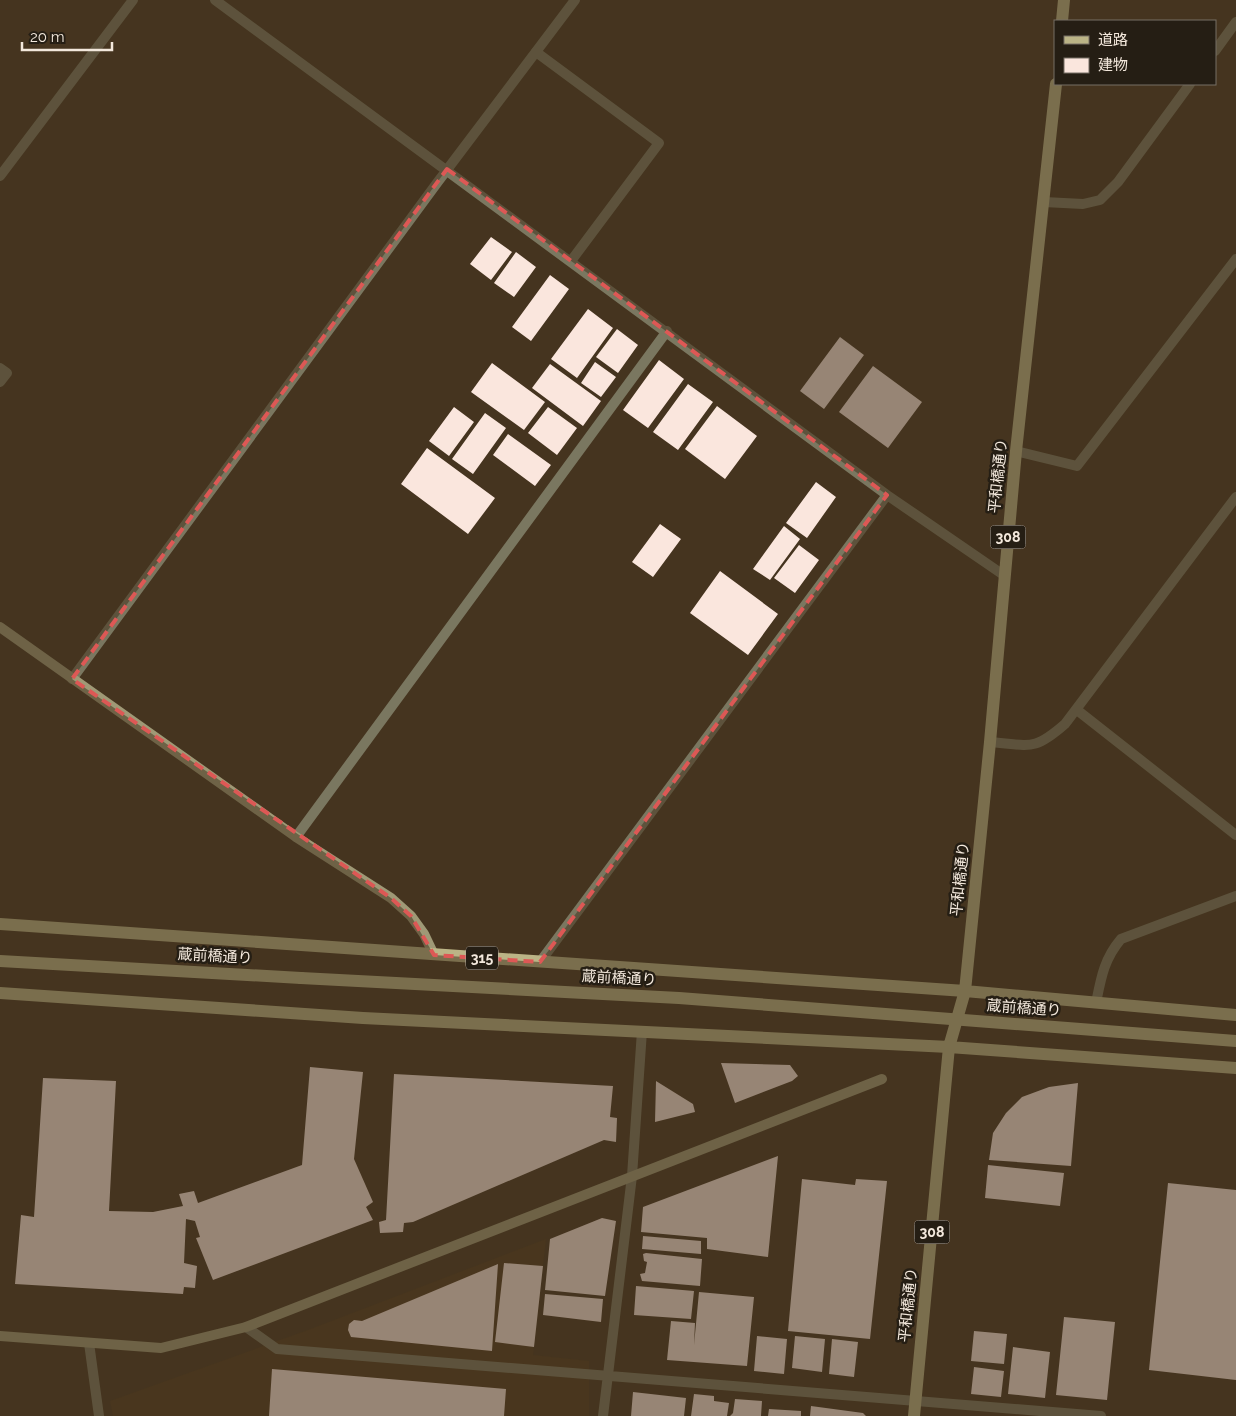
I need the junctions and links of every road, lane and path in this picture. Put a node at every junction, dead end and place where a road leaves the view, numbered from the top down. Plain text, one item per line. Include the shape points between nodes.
1 (133, 0) edge
2 (215, 0) edge
3 (575, 0) edge
4 (1064, 0) edge
5 (1062, 20) edge
6 (1236, 22) edge
7 (1216, 50) edge
8 (536, 52) junction
9 (1056, 85) edge
10 (1189, 85) edge
11 (447, 169) junction
12 (0, 176) edge
13 (1044, 202) junction
14 (1236, 259) edge
15 (571, 261) junction
16 (667, 331) junction
17 (0, 368) edge
18 (0, 382) edge
19 (1016, 451) junction
20 (887, 495) junction
21 (1236, 497) edge
22 (1005, 576) junction
23 (0, 627) edge
24 (72, 679) junction
25 (1077, 710) junction
26 (990, 742) junction
27 (1236, 835) edge
28 (296, 837) junction
29 (1236, 896) edge
30 (0, 924) edge
31 (434, 955) junction
32 (0, 961) edge
33 (540, 962) junction
34 (965, 991) junction
35 (0, 993) edge
36 (1096, 1003) junction
37 (1236, 1014) edge
38 (642, 1031) junction
39 (1236, 1041) edge
40 (950, 1047) junction
41 (1236, 1068) edge
42 (882, 1079) dead end
43 (632, 1176) junction
44 (246, 1327) junction
45 (0, 1336) edge
46 (89, 1343) junction
47 (607, 1376) junction
48 (915, 1401) junction
49 (99, 1416) edge
50 (603, 1416) edge
51 (914, 1416) edge
52 (1101, 1416) edge

1 - 12 street
2 - 11 street
3 - 8 street
4 - 5 main road
6 - 7 street
8 - 11 street
8 - 15 street via 658,143
9 - 13 main road, 平和橋通り / 308
10 - 13 street via 1118,182 1100,200 1082,204
11 - 15 street
11 - 24 street
13 - 19 main road, 平和橋通り / 308
14 - 19 street via 1077,466
15 - 16 street
16 - 20 street
16 - 28 street
17 - 18 street via 7,373
19 - 22 main road, 平和橋通り / 308
20 - 22 street
20 - 33 street
21 - 25 street
22 - 26 main road, 平和橋通り / 308
23 - 24 street
24 - 28 street
25 - 26 street via 1065,724 1036,745
25 - 27 street
26 - 34 main road, 平和橋通り / 308
28 - 31 street via 391,898 411,916
29 - 36 street via 1121,939 1110,952 1102,970
30 - 31 main road, 315
31 - 33 main road, 315
32 - 39 main road, 蔵前橋通り / 315, bridge via 679,998
33 - 34 main road, 315
34 - 36 main road
34 - 40 main road, 308
35 - 38 main road via 363,1018
36 - 37 main road
38 - 40 main road
38 - 43 street
40 - 41 main road
40 - 48 main road, 平和橋通り / 308
42 - 43 street
43 - 44 street
43 - 47 street
44 - 46 street via 161,1348
44 - 47 street via 277,1349
45 - 46 street
46 - 49 street
47 - 48 street
47 - 50 street
48 - 51 main road, 平和橋通り / 308
48 - 52 street

